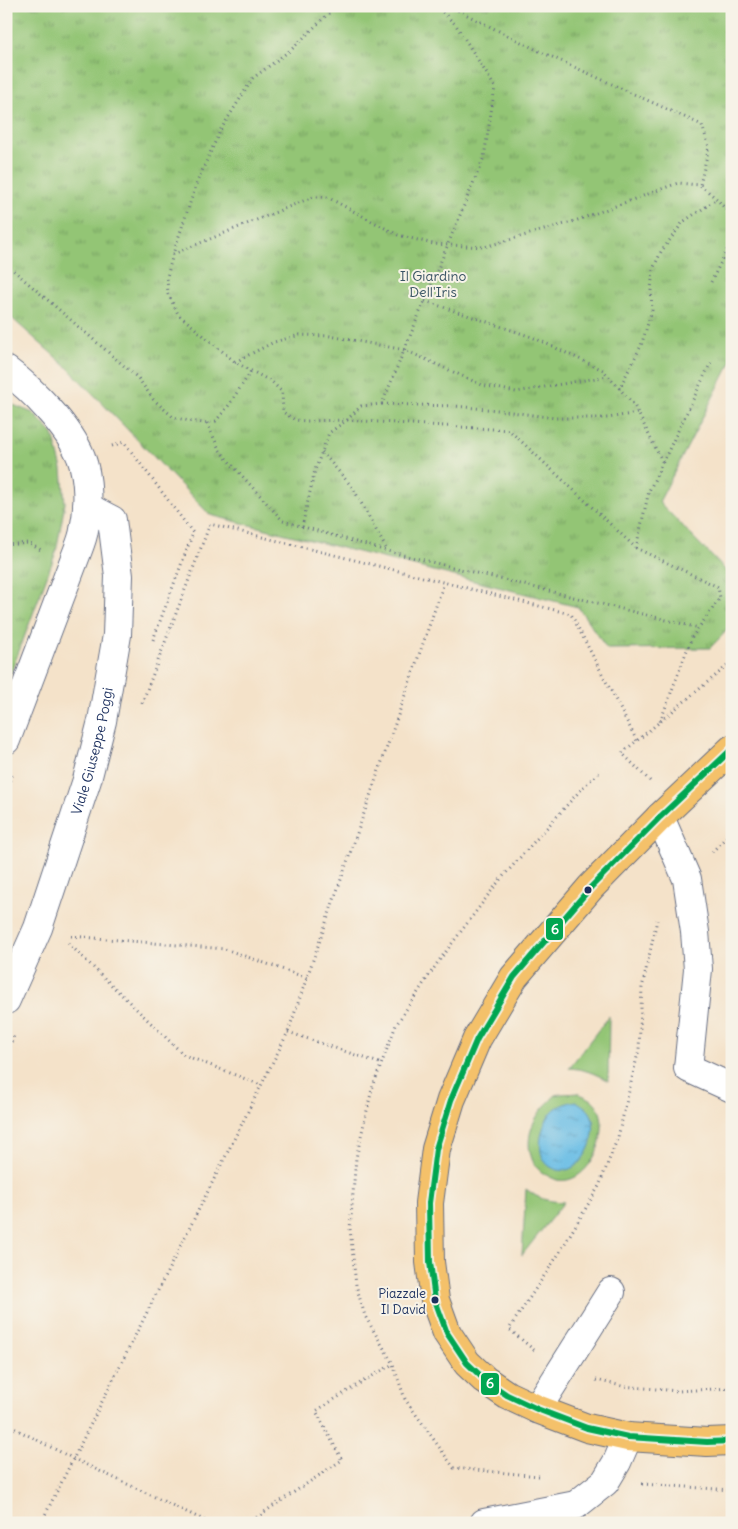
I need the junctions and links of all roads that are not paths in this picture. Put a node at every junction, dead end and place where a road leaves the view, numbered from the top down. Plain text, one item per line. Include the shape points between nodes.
1 (6, 370) edge
2 (87, 507) junction
3 (6, 740) edge
4 (732, 749) edge
5 (660, 817) junction
6 (6, 1000) edge
7 (732, 1088) edge
8 (611, 1292) dead end
9 (538, 1409) junction
10 (628, 1437) junction
11 (732, 1441) edge
12 (484, 1523) edge

1 - 2 street via 43,402 67,433 80,457 86,481
2 - 3 street via 79,547
2 - 6 street, Viale Giuseppe Poggi via 112,520 119,576 117,635 102,721 49,932
4 - 5 main road
5 - 7 street via 687,879 695,932 698,969 688,1068
5 - 9 main road via 591,887 514,977 477,1039 451,1100 436,1149 429,1202 430,1262 435,1300 447,1333 467,1363 485,1380 507,1395
8 - 9 street
9 - 10 main road via 586,1428
10 - 11 main road
10 - 12 street via 605,1482 576,1505

